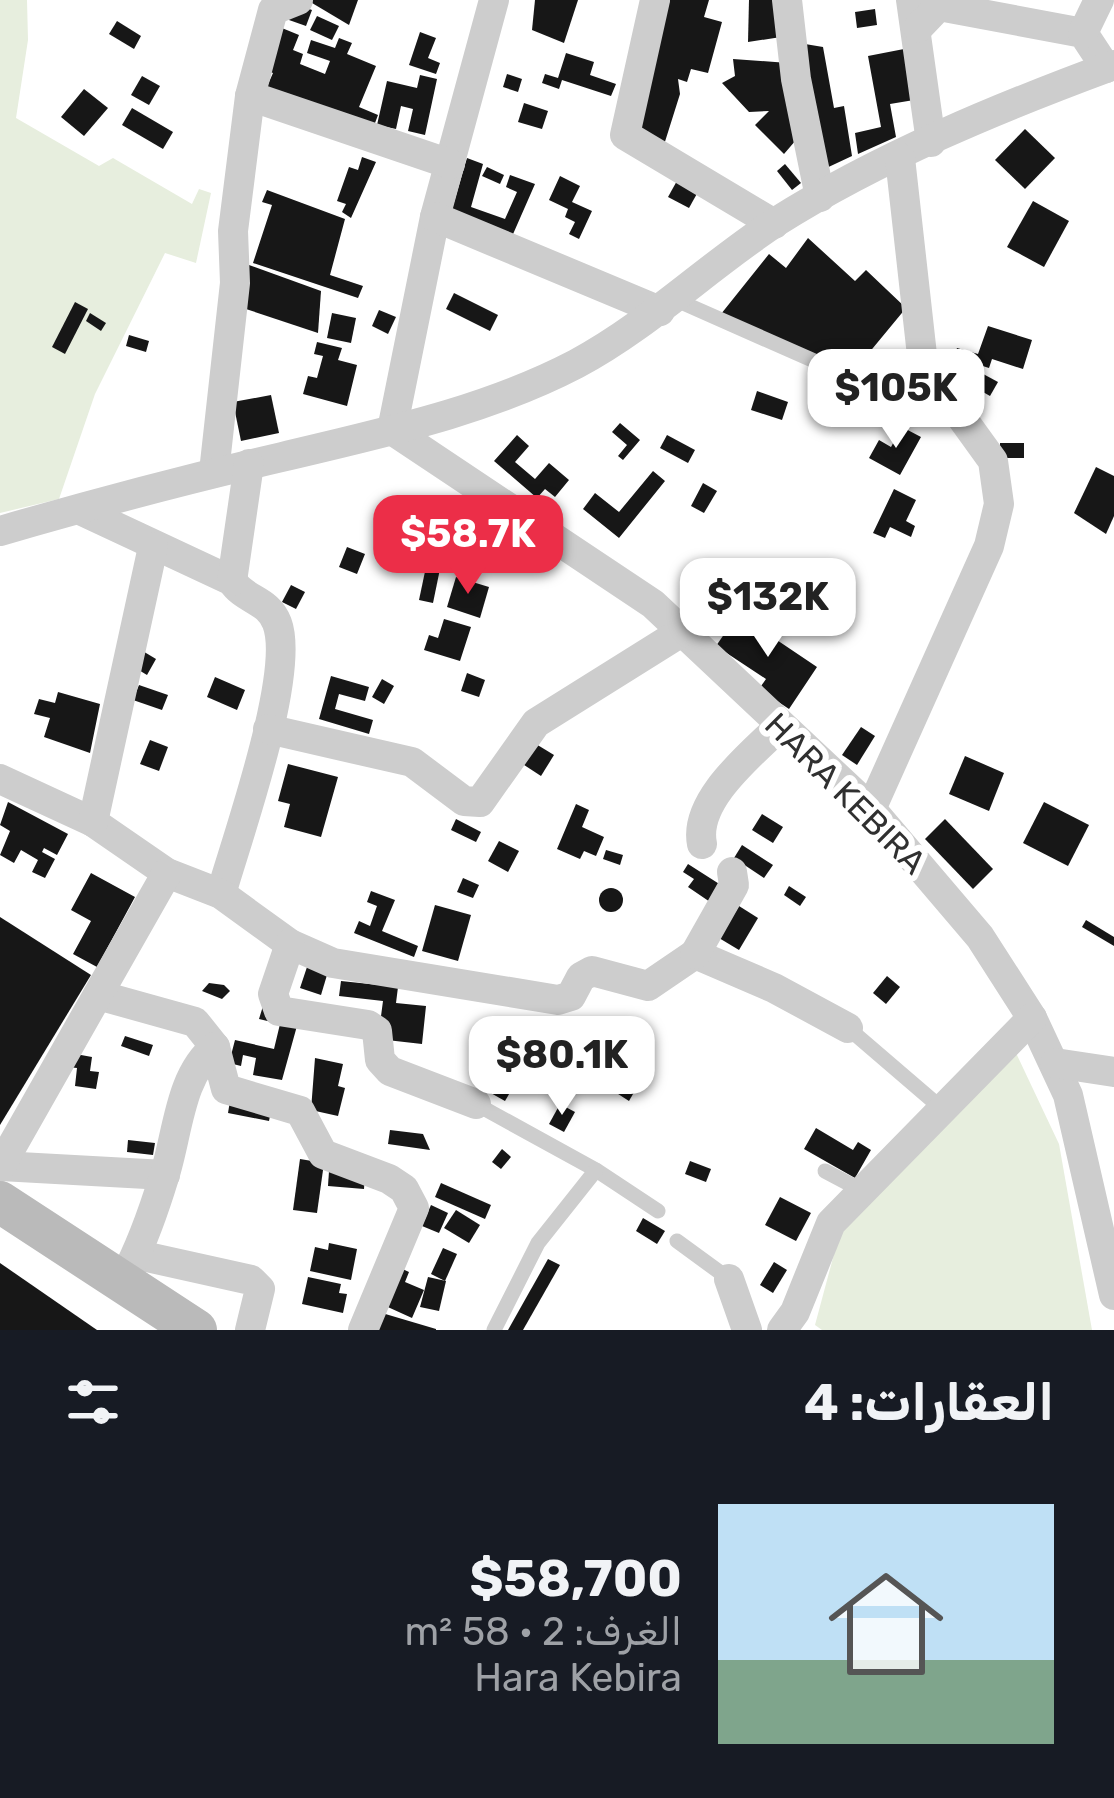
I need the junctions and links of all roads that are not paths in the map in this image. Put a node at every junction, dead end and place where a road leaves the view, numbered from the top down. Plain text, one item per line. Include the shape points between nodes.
1 (494, 0) edge
2 (655, 0) edge
3 (787, 0) edge
4 (1099, 0) edge
5 (277, 3) edge
6 (915, 14) edge
7 (1084, 33) junction
8 (1110, 66) edge
9 (250, 96) junction
10 (931, 142) junction
11 (900, 158) junction
12 (450, 164) junction
13 (820, 196) junction
14 (435, 217) junction
15 (774, 224) junction
16 (667, 305) junction
17 (922, 364) junction
18 (392, 430) junction
19 (249, 464) junction
20 (214, 472) junction
21 (80, 510) junction
22 (8, 528) edge
23 (153, 547) junction
24 (0, 557) edge
25 (232, 580) junction
26 (682, 631) junction
27 (780, 726) junction
28 (268, 729) junction
29 (0, 779) edge
30 (871, 809) junction
31 (93, 821) junction
32 (702, 844) dead end
33 (732, 872) dead end
34 (167, 873) junction
35 (221, 894) junction
36 (290, 944) junction
37 (695, 954) junction
38 (98, 995) junction
39 (1032, 1018) junction
40 (848, 1028) joint
41 (214, 1047) junction
42 (1054, 1063) junction
43 (1114, 1072) edge
44 (476, 1104) joint
45 (940, 1107) junction
46 (596, 1170) junction
47 (825, 1171) dead end
48 (165, 1175) junction
49 (859, 1189) junction
50 (2, 1192) edge
51 (658, 1211) dead end
52 (677, 1241) dead end
53 (130, 1268) junction
54 (729, 1279) joint
55 (1114, 1294) edge
56 (256, 1328) edge
57 (196, 1330) edge
58 (363, 1330) edge
59 (494, 1330) edge
60 (747, 1330) edge
61 (782, 1330) edge

1 - 12 street
2 - 15 street via 625,135
3 - 13 street
4 - 7 street
5 - 9 street
6 - 7 street via 939,6
6 - 10 street
7 - 8 street
8 - 10 street
9 - 12 street
9 - 20 street
10 - 11 street
11 - 13 street
11 - 17 street
12 - 14 street
13 - 15 street
14 - 16 street
14 - 18 street
15 - 16 street
16 - 17 lane via 878,389
16 - 18 street via 523,388
17 - 30 street via 993,461 999,504 989,546
18 - 19 street
18 - 26 street, HARA KEBIRA
19 - 20 street
19 - 25 street
20 - 21 street
21 - 22 street
21 - 23 street
22 - 24 street
23 - 25 street
23 - 31 street
25 - 28 street via 268,604 280,628
26 - 27 street, HARA KEBIRA
26 - 28 street via 536,723 480,802 464,801 412,762
27 - 30 street, HARA KEBIRA
27 - 32 street via 705,815
28 - 35 street
29 - 31 street
30 - 39 street, HARA KEBIRA via 980,937
31 - 34 street
33 - 37 street via 734,884
34 - 35 street
34 - 38 street
35 - 36 street
36 - 37 street via 333,963 558,1000 592,971 647,986
36 - 44 street via 273,994 280,1011 368,1025 390,1071
37 - 40 street
38 - 41 street via 195,1022
38 - 50 street
39 - 42 street, HARA KEBIRA
39 - 45 street
40 - 45 lane
41 - 48 street via 189,1081
41 - 58 street via 226,1089 300,1111 322,1154 404,1189 414,1208
42 - 43 street
42 - 55 street, HARA KEBIRA
44 - 46 lane
45 - 49 street
46 - 51 lane
46 - 59 lane via 538,1244
47 - 49 lane
48 - 50 street
48 - 53 street
49 - 61 street via 831,1223
50 - 53 main road
52 - 54 lane
53 - 56 street via 219,1269 251,1280 260,1289
53 - 57 main road
54 - 60 street

